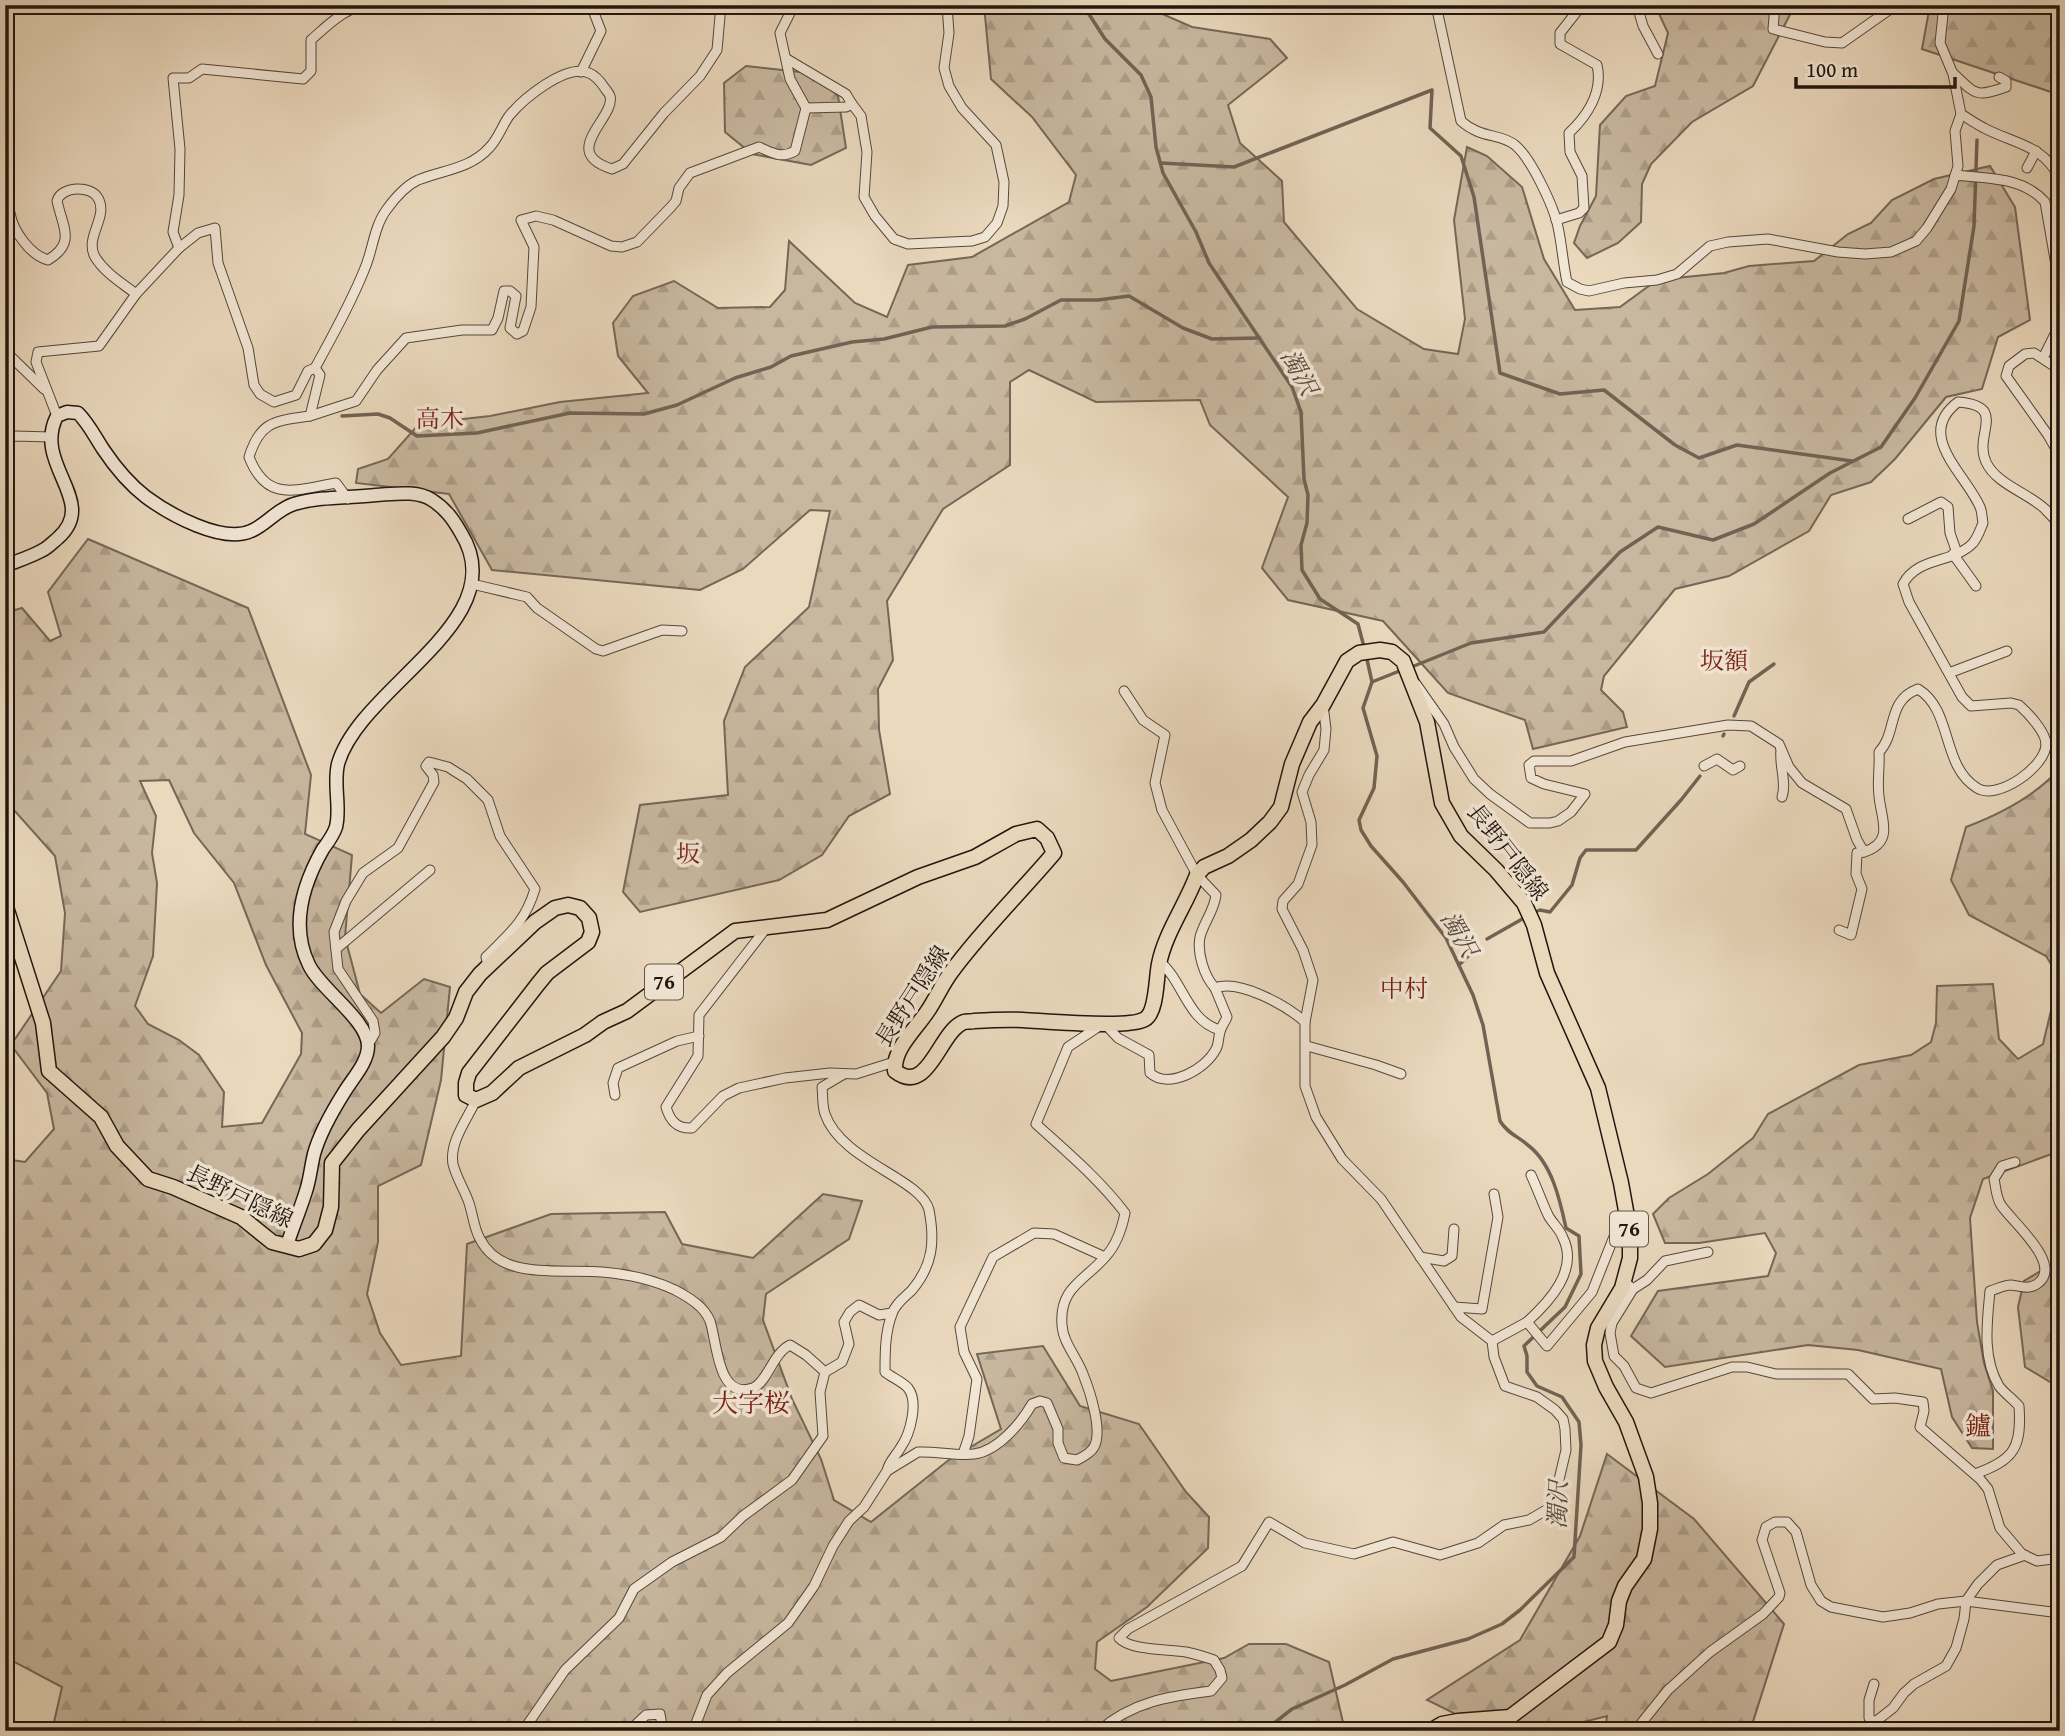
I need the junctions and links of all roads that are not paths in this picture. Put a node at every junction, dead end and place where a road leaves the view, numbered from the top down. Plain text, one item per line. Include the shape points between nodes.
1 (370, 5) edge
2 (591, 5) edge
3 (722, 5) edge
4 (794, 5) edge
5 (947, 5) edge
6 (1436, 5) edge
7 (1582, 5) edge
8 (1637, 5) edge
9 (1775, 5) edge
10 (1896, 5) edge
11 (1944, 5) edge
12 (1658, 54) dead end
13 (787, 59) junction
14 (581, 72) junction
15 (1954, 74) junction
16 (1998, 77) dead end
17 (852, 104) junction
18 (806, 108) junction
19 (1961, 114) junction
20 (2036, 151) junction
21 (2027, 168) dead end
22 (1955, 176) junction
23 (2060, 178) edge
24 (5, 180) edge
25 (1556, 220) junction
26 (179, 248) junction
27 (2060, 288) edge
28 (136, 294) junction
29 (2060, 324) edge
30 (5, 351) edge
31 (2043, 358) junction
32 (315, 368) junction
33 (2060, 370) edge
34 (50, 395) junction
35 (57, 416) junction
36 (310, 416) junction
37 (51, 437) junction
38 (5, 438) edge
39 (2059, 451) edge
40 (348, 499) junction
41 (1908, 519) dead end
42 (2060, 525) edge
43 (1955, 554) junction
44 (5, 566) edge
45 (472, 584) junction
46 (1976, 586) dead end
47 (682, 631) dead end
48 (2007, 651) dead end
49 (1950, 673) junction
50 (1411, 677) junction
51 (1124, 691) dead end
52 (1323, 705) junction
53 (2046, 743) junction
54 (2060, 744) edge
55 (1781, 748) junction
56 (1704, 766) dead end
57 (1740, 766) dead end
58 (1782, 797) dead end
59 (1864, 852) junction
60 (430, 870) dead end
61 (1197, 875) junction
62 (5, 904) edge
63 (767, 927) junction
64 (1839, 930) dead end
65 (336, 949) junction
66 (1159, 961) junction
67 (488, 966) junction
68 (1214, 988) junction
69 (1305, 1022) junction
70 (1104, 1023) junction
71 (1220, 1030) junction
72 (699, 1036) junction
73 (368, 1045) junction
74 (1307, 1046) junction
75 (894, 1062) junction
76 (844, 1074) junction
77 (1401, 1074) dead end
78 (615, 1095) dead end
79 (476, 1100) junction
80 (2015, 1162) dead end
81 (1531, 1175) dead end
82 (1494, 1194) dead end
83 (1628, 1218) junction
84 (1454, 1229) dead end
85 (287, 1245) junction
86 (1709, 1252) dead end
87 (1105, 1257) junction
88 (1420, 1257) junction
89 (1629, 1285) junction
90 (1454, 1307) junction
91 (892, 1313) junction
92 (1530, 1325) junction
93 (1492, 1340) junction
94 (825, 1372) junction
95 (963, 1454) junction
96 (887, 1471) junction
97 (1975, 1474) junction
98 (2025, 1555) junction
99 (2060, 1558) edge
100 (1966, 1601) junction
101 (2060, 1613) edge
102 (1874, 1684) dead end
103 (523, 1731) edge
104 (629, 1731) edge
105 (663, 1731) edge
106 (693, 1731) edge
107 (1099, 1731) edge
108 (1430, 1731) edge
109 (1635, 1731) edge

1 - 26 street via 343,15 311,40 311,71 303,79 202,69 189,78 173,78 180,149 173,232
2 - 14 street via 601,31
3 - 14 street via 717,50 700,76 623,164 612,169 601,166 588,146 610,96 599,79
4 - 13 street via 780,33
5 - 17 street via 944,68 949,86 962,108 996,145 1004,182 1003,206 985,237 908,244 894,239 864,197 867,152 861,116
6 - 25 street via 1461,121 1477,133 1513,143 1524,154
7 - 25 street via 1560,33 1560,44 1597,65 1600,80 1587,113 1569,133 1568,142 1582,176 1584,208
8 - 12 street
9 - 10 street via 1773,29 1842,43
11 - 15 street via 1940,43
13 - 17 street via 846,94
13 - 18 street via 790,79
14 - 32 street via 567,72 535,93 510,115 489,148 467,164 416,181 401,192 380,219 348,310
15 - 16 street via 1982,95 2006,87 2006,81
15 - 19 street
17 - 18 street
18 - 36 street via 795,151 778,156 759,147 690,173 676,201 637,242 611,246 553,220 536,216 522,220 534,247 531,307 523,331 517,334 510,328 516,296 504,291 492,330 406,338 356,401
19 - 20 street
19 - 22 street via 1955,131
20 - 21 street
20 - 23 street
22 - 25 street via 1927,228 1916,241 1891,252 1852,253 1768,239 1728,242 1710,246 1677,274 1589,291 1567,282
22 - 27 street via 2013,181 2037,193 2045,202
24 - 28 street via 10,186 10,216 23,241 39,258 48,260 63,250 65,242 58,196 92,191 101,211 91,247 104,270
26 - 28 street
26 - 32 street via 198,233 215,228 218,263 248,348 254,385 261,394 274,402 296,395 308,371
28 - 34 street via 99,346 38,352 36,362
29 - 31 street
30 - 34 street
31 - 33 street
31 - 39 street via 2025,354 2009,366 2006,376
32 - 36 street via 320,375
34 - 35 street
35 - 37 main road
35 - 40 main road via 78,413 121,475 146,497 213,533 250,532 290,505 319,498
36 - 40 street via 265,427 254,439 249,457 253,468 268,487 285,490 336,483
37 - 38 street
37 - 44 main road via 52,456 74,505 74,518 44,551
40 - 45 main road via 400,493 428,497 447,510 472,555
41 - 43 street via 1941,502 1948,507
42 - 43 street via 1990,469 1982,452 1988,418 1985,410 1976,403 1958,402 1947,410 1940,436 1956,472 1980,507 1983,523 1971,545
43 - 46 street
43 - 49 street via 1909,573 1903,584
45 - 47 street via 527,597 603,651 662,630
45 - 73 main road via 454,623 438,644 375,704 348,740 338,764 337,824 303,892 300,923 309,965 320,983 358,1021
48 - 49 street
49 - 53 street via 1971,706 2020,705
50 - 52 main road, 長野戸隠線 / 76 via 1392,652 1359,653 1347,661
50 - 55 street via 1474,779 1531,823 1558,821 1585,794 1531,778 1529,765 1534,761 1571,761 1625,742 1728,725 1751,726
50 - 83 main road, 長野戸隠線 / 76 via 1427,722 1441,803 1461,836 1524,903 1534,925 1547,972 1598,1088
51 - 61 street via 1143,720 1165,734 1155,783 1162,810
52 - 61 main road, 長野戸隠線 / 76 via 1310,722 1281,807 1270,822
52 - 69 street via 1324,750 1303,792 1312,845 1298,884 1282,909 1313,980
53 - 54 street
53 - 59 street via 2043,754 2025,775 2006,787 1979,790 1964,778 1953,757 1933,702 1918,689 1910,692 1893,716 1886,744 1879,752 1879,796 1885,824 1881,841
55 - 58 street
55 - 59 street via 1802,783 1846,810
56 - 57 street via 1717,759 1733,770
59 - 64 street via 1857,853 1856,874 1862,889 1851,934
60 - 65 street
61 - 66 main road, 長野戸隠線
61 - 68 street via 1216,895 1200,938 1203,973
62 - 85 main road, 長野戸隠線 via 43,1023 49,1070 101,1117 117,1146 148,1179 241,1217 271,1242
63 - 72 street via 699,1015
63 - 75 main road, 長野戸隠線 / 76 via 827,920 918,877 975,857 1016,834 1037,829 1047,838 1054,853 951,972
63 - 79 main road, 長野戸隠線 / 76 via 735,931 627,1011 519,1068 492,1093
65 - 67 street via 334,932 346,901 363,873 398,848 434,782 426,766 429,762 449,767 488,800 500,836 535,889 514,930 486,957
65 - 73 street via 338,969 373,1021 375,1033
66 - 70 main road, 長野戸隠線 via 1152,1012 1147,1018 1133,1024
66 - 71 street via 1198,1016
67 - 79 main road, 長野戸隠線 via 555,908 580,908 589,918 592,932 588,942 547,973 470,1073 467,1095
67 - 85 main road, 長野戸隠線 via 467,992 443,1037 332,1163 331,1207 325,1230 314,1244 299,1249
68 - 69 street via 1234,985
68 - 71 street via 1227,1017
69 - 74 street
70 - 71 street via 1118,1038 1149,1055 1150,1073 1156,1079 1171,1079 1203,1066 1216,1049
70 - 75 main road, 長野戸隠線 via 963,1022 914,1077 895,1071
70 - 87 street via 1068,1047 1036,1124 1063,1146 1125,1213 1121,1233
72 - 76 street via 698,1056 666,1107 673,1122 683,1128 692,1128 723,1096 738,1088 785,1078
72 - 78 street via 618,1068
73 - 85 main road via 314,1152 307,1190
74 - 77 street
74 - 88 street via 1305,1086 1316,1117 1342,1159 1381,1199
75 - 76 street
76 - 91 street via 822,1087 825,1114 836,1133 855,1153 914,1189 928,1207 930,1262
79 - 94 street via 455,1142 453,1164 480,1239 501,1262 516,1268 604,1272 673,1289 704,1311 724,1377 735,1387 757,1387 790,1345
80 - 97 street via 2002,1166 1994,1179 1998,1202 2035,1241 2046,1271 2041,1283 2030,1288 2008,1285 1990,1291 1988,1357 1999,1386 2019,1406 2019,1438 2010,1457
81 - 92 street via 1549,1217 1564,1238 1566,1252 1564,1276
82 - 90 street via 1498,1217 1482,1309
83 - 89 main road, 長野戸隠線 / 76
83 - 92 street via 1617,1229 1592,1292 1547,1346
84 - 88 street via 1452,1256 1444,1261
86 - 89 street via 1665,1261 1647,1280
87 - 95 street via 1054,1234 1034,1233 993,1256 960,1327 964,1352 977,1379
87 - 95 street via 1068,1292 1062,1321 1063,1335 1083,1373 1093,1406 1098,1434 1093,1448 1077,1460 1065,1458 1047,1403 1040,1401 993,1446
88 - 90 street
89 - 97 street via 1610,1333 1614,1356 1636,1388 1651,1393 1732,1367 1776,1374 1848,1374 1873,1399 1923,1402 1920,1427
89 - 108 main road, 長野戸隠線 / 76 via 1598,1328 1595,1361 1626,1422 1646,1477 1650,1529 1644,1559 1625,1586 1609,1642 1510,1717 1458,1721
90 - 93 street
91 - 94 street via 880,1315 859,1305 850,1312 844,1322 849,1344 842,1362
91 - 96 street via 885,1373 908,1387 913,1399 909,1429
92 - 93 street
93 - 107 street via 1505,1386 1537,1397 1563,1419 1566,1450 1548,1509 1529,1520 1504,1525 1478,1543 1440,1555 1393,1542 1354,1554 1305,1543 1269,1522 1242,1566 1119,1638 1133,1646 1214,1660 1222,1678 1218,1683 1211,1691 1142,1703
94 - 103 street via 820,1392 823,1436 792,1480 721,1537 634,1589 619,1618 565,1670
95 - 96 street via 918,1451
96 - 106 street via 832,1546 801,1608 707,1695
97 - 98 street via 1988,1489 2000,1528
98 - 99 street via 2038,1561
98 - 100 street via 1997,1565
100 - 101 street
100 - 102 street via 1956,1648 1946,1665 1914,1684 1875,1722 1869,1718
100 - 109 street via 1883,1617 1831,1607 1811,1585 1796,1532 1787,1522 1775,1522 1766,1527 1762,1540 1779,1597 1668,1690
104 - 105 street via 646,1715 660,1714

